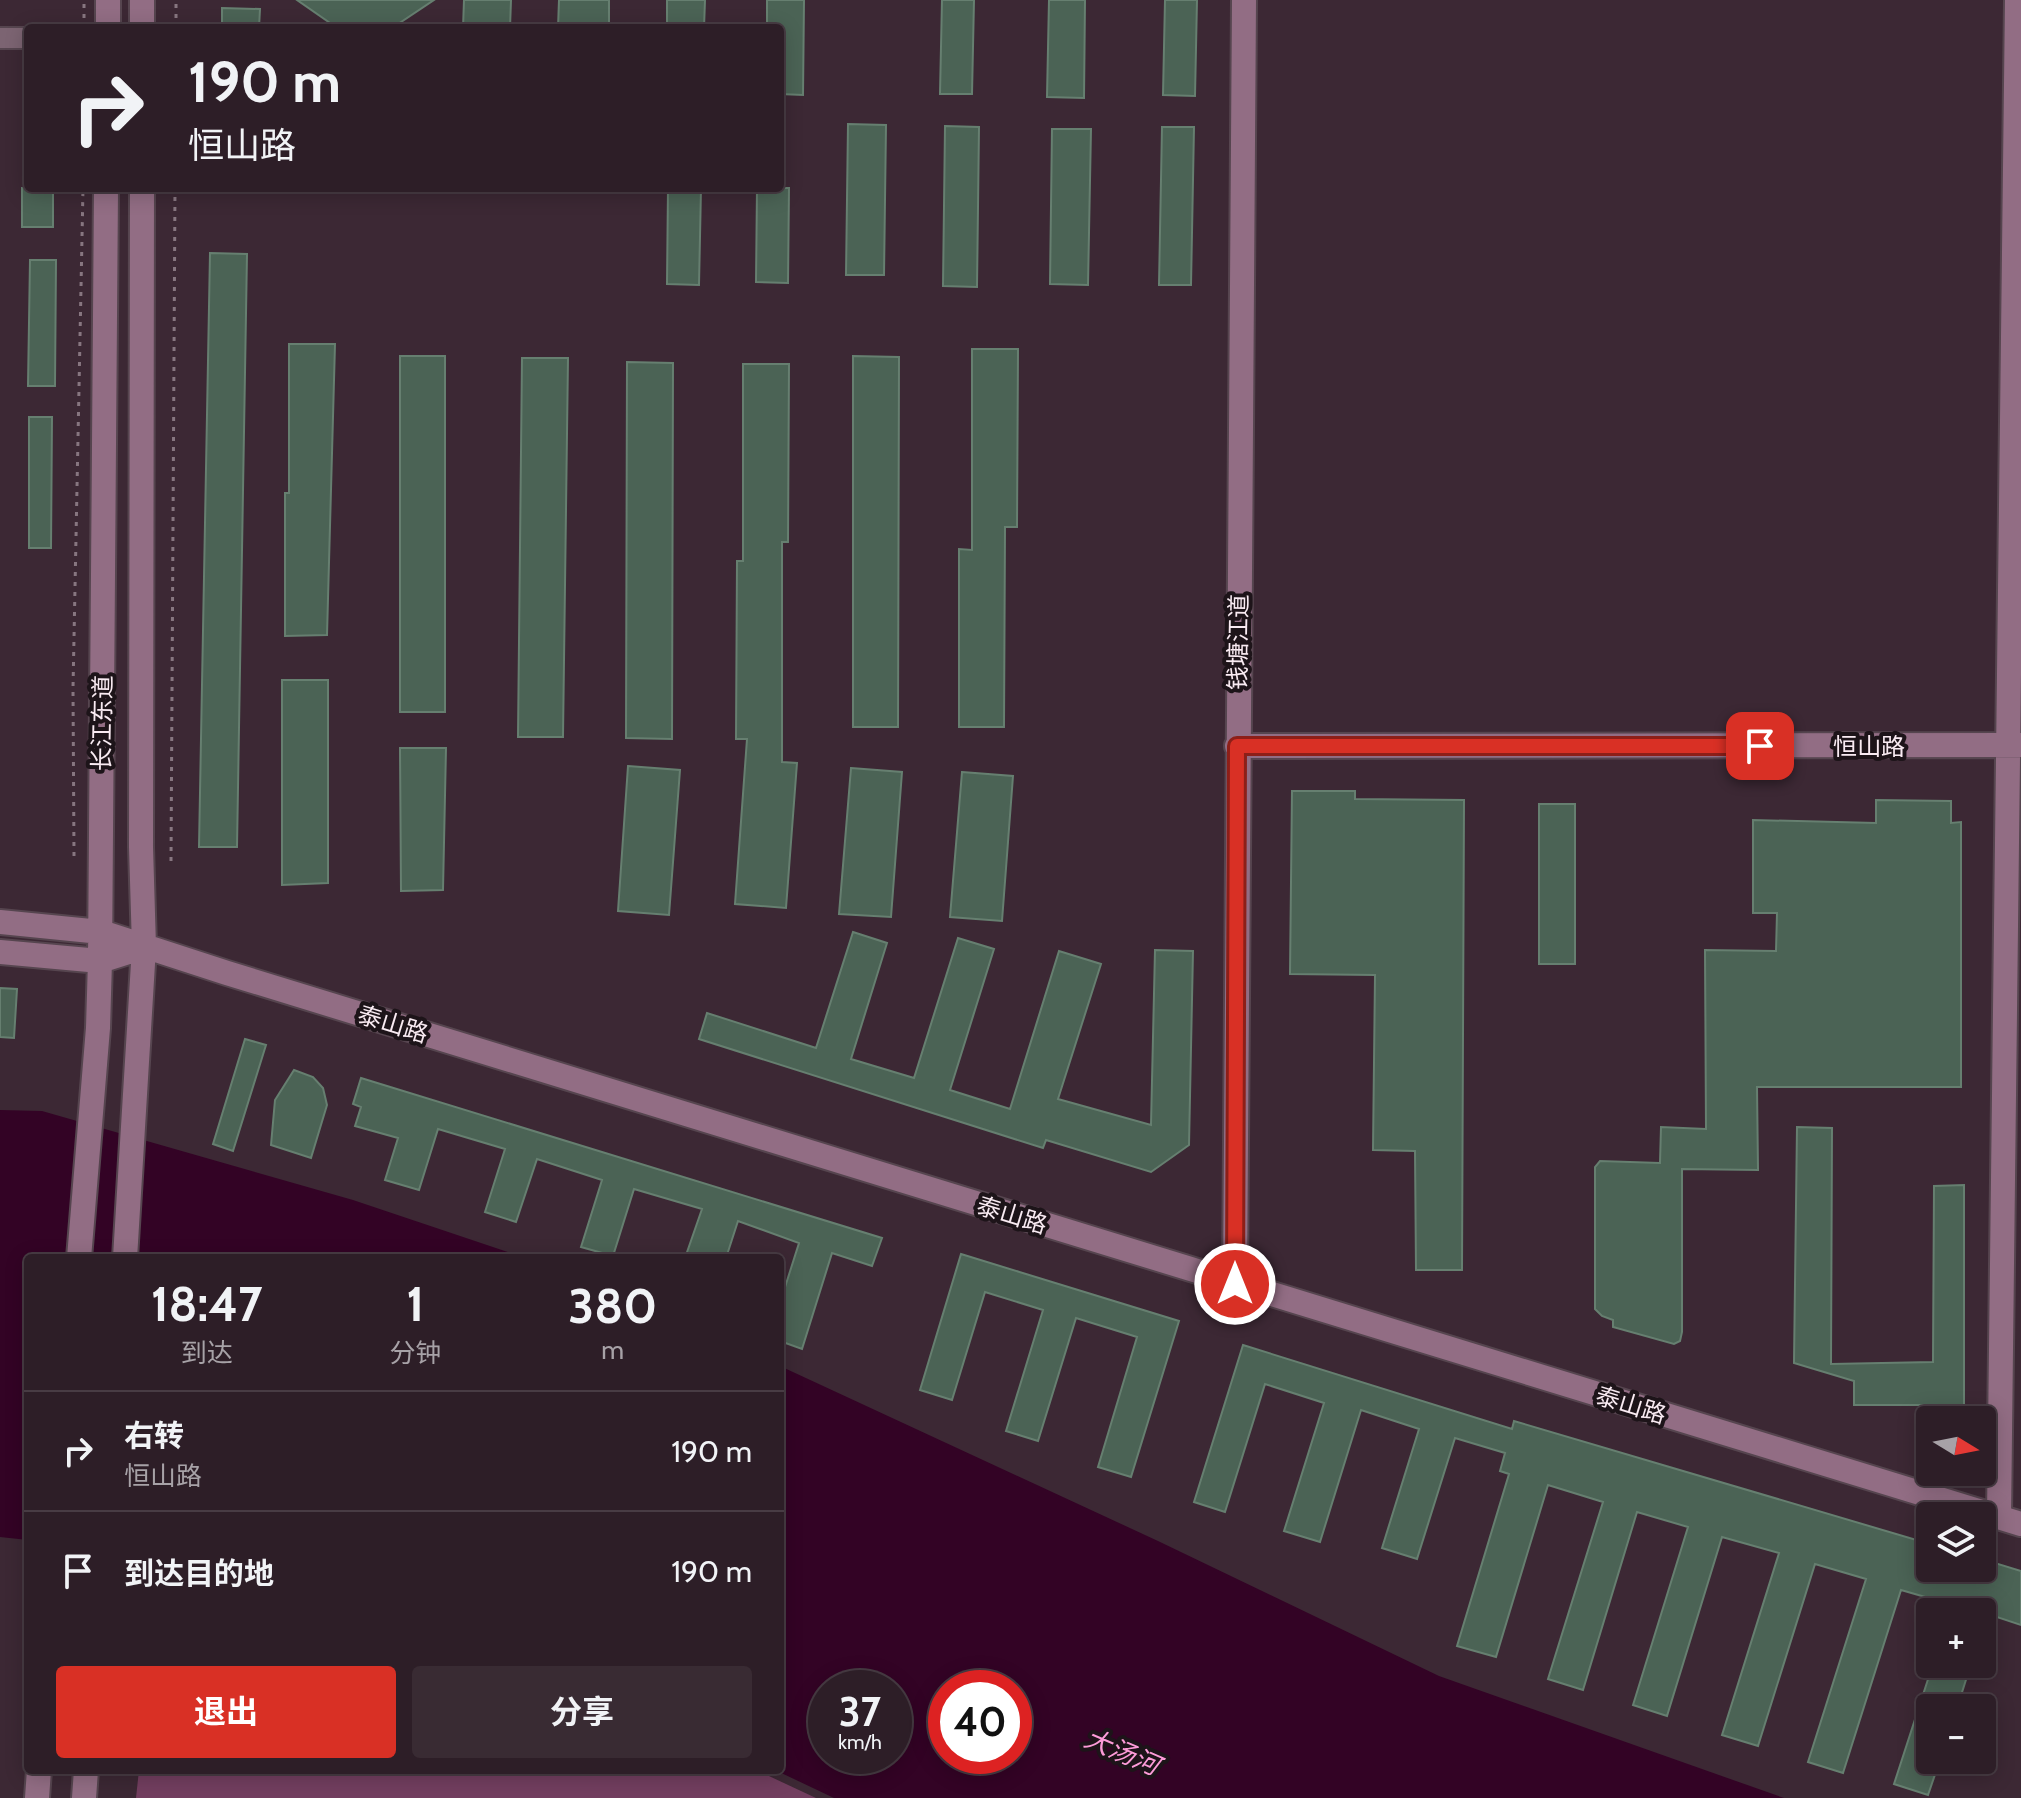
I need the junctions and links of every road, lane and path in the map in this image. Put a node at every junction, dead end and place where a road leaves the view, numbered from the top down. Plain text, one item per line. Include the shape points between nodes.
1 (84, 0) edge
2 (108, 0) edge
3 (142, 0) edge
4 (176, 0) edge
5 (1244, 0) edge
6 (2017, 0) edge
7 (84, 24) edge
8 (108, 24) edge
9 (142, 24) edge
10 (176, 24) edge
11 (0, 38) edge
12 (24, 38) edge
13 (83, 192) edge
14 (106, 192) edge
15 (142, 192) edge
16 (175, 192) edge
17 (1237, 746) junction
18 (2014, 746) edge
19 (74, 856) dead end
20 (171, 861) dead end
21 (0, 922) edge
22 (101, 932) junction
23 (144, 947) junction
24 (0, 952) edge
25 (100, 961) junction
26 (79, 1254) edge
27 (125, 1254) edge
28 (1235, 1284) junction
29 (2010, 1521) edge
30 (39, 1774) edge
31 (86, 1774) edge
32 (37, 1798) edge
33 (84, 1798) edge

1 - 7 path
2 - 8 street
3 - 9 street
4 - 10 path
5 - 17 street, 钱塘江道
6 - 18 street
11 - 12 street
13 - 19 path
14 - 22 street, 长江东道
15 - 23 street, 长江东道
16 - 20 path
17 - 18 street, 恒山路
17 - 28 street, 钱塘江道
18 - 29 street
21 - 22 street, 泰山路
22 - 23 street, 泰山路
22 - 25 street, 长江东道
23 - 25 street
23 - 27 street, 长江东道
23 - 28 street, 泰山路
24 - 25 street
25 - 26 street, 长江东道
28 - 29 street, 泰山路
30 - 32 street
31 - 33 street

